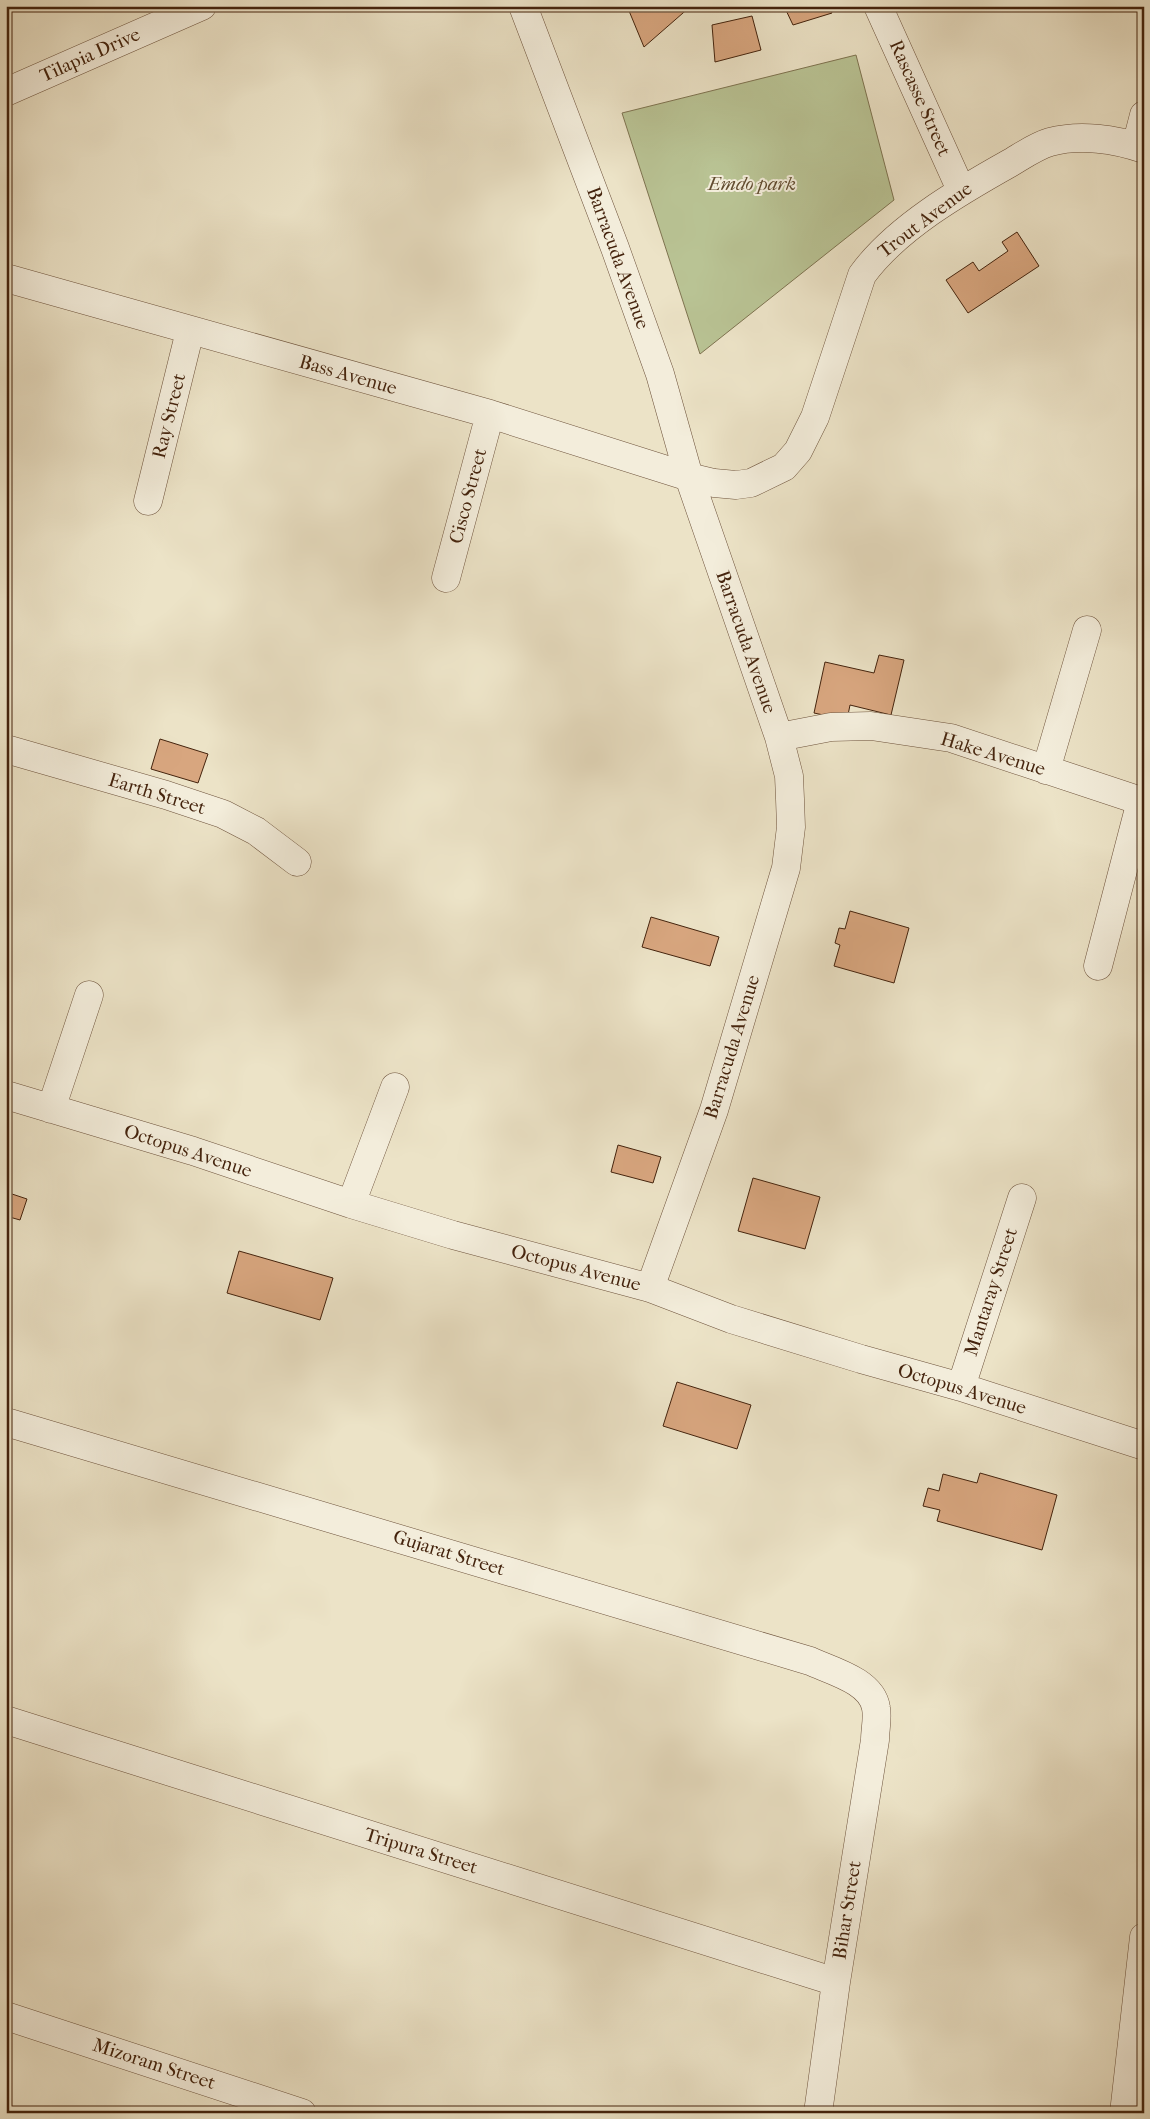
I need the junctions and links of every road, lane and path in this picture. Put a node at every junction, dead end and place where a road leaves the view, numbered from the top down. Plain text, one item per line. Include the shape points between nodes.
1 (202, 6) edge
2 (523, 6) edge
3 (878, 6) edge
4 (6, 92) edge
5 (1144, 116) edge
6 (1140, 148) edge
7 (961, 190) junction
8 (6, 278) edge
9 (190, 331) junction
10 (490, 414) junction
11 (689, 477) junction
12 (148, 500) dead end
13 (446, 578) dead end
14 (1087, 630) dead end
15 (779, 736) junction
16 (6, 749) edge
17 (1046, 770) junction
18 (1142, 801) edge
19 (297, 862) dead end
20 (1098, 966) dead end
21 (89, 995) dead end
22 (395, 1088) dead end
23 (6, 1095) edge
24 (51, 1109) junction
25 (1022, 1198) dead end
26 (351, 1204) junction
27 (650, 1288) junction
28 (961, 1387) junction
29 (6, 1422) edge
30 (1144, 1446) edge
31 (876, 1708) joint
32 (6, 1720) edge
33 (1144, 1937) edge
34 (836, 1982) junction
35 (6, 2016) edge
36 (1137, 2066) edge
37 (302, 2113) edge
38 (818, 2113) edge
39 (1124, 2113) edge

1 - 4 street, Tilapia Drive
2 - 11 street, Barracuda Avenue via 616,248 660,374
3 - 7 street, Rascasse Street
5 - 6 street
6 - 7 street, Trout Avenue via 1106,139 1050,142
7 - 11 street, Trout Avenue via 874,259 862,275 815,417 798,452 784,467 736,485
8 - 9 street, Bass Avenue
9 - 10 street, Bass Avenue
9 - 12 street, Ray Street
10 - 11 street, Bass Avenue
10 - 13 street, Cisco Street
11 - 15 street, Barracuda Avenue
14 - 17 street
15 - 17 street, Hake Avenue via 831,727 870,726 951,738
15 - 27 street, Barracuda Avenue via 789,776 791,827 786,868 714,1110
16 - 19 street, Earth Street via 223,814 256,831
17 - 18 street, Hake Avenue
18 - 20 street
21 - 24 street
22 - 26 street
23 - 24 street, Octopus Avenue
24 - 26 street, Octopus Avenue via 193,1151
25 - 28 street, Mantaray Street
26 - 27 street, Octopus Avenue
27 - 28 street, Octopus Avenue via 731,1319
28 - 30 street, Octopus Avenue
29 - 31 street, Gujarat Street via 810,1661 859,1684 870,1694
31 - 34 street, Bihar Street via 874,1740
32 - 34 street, Tripura Street
33 - 36 street
34 - 38 street, Bihar Street
35 - 37 street, Mizoram Street
36 - 39 street

